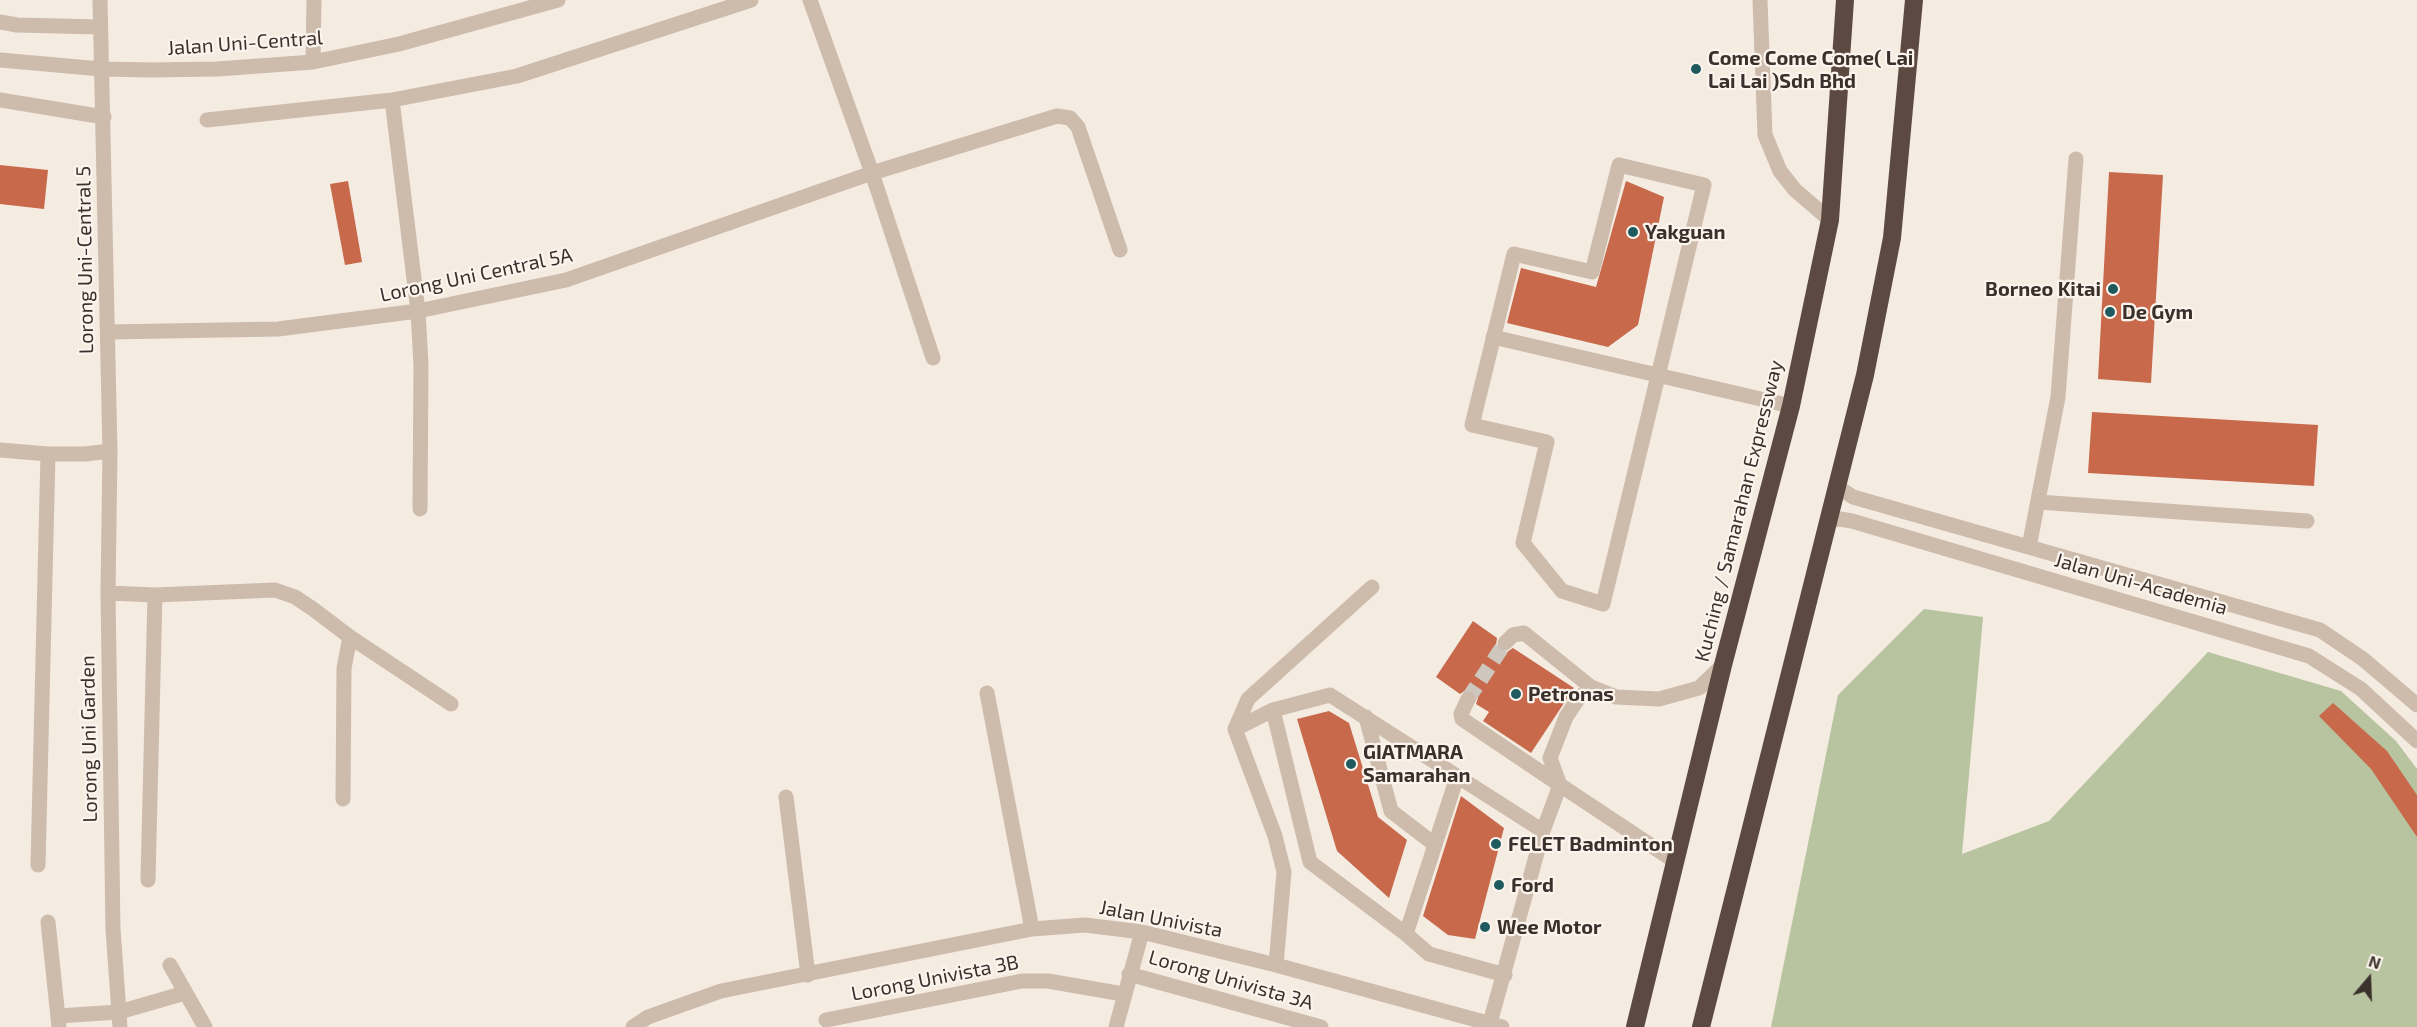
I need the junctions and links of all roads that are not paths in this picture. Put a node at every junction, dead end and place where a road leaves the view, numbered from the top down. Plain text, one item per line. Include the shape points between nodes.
1 (100, 0) edge
2 (314, 0) edge
3 (558, 0) edge
4 (751, 0) edge
5 (810, 0) edge
6 (1760, 0) edge
7 (1845, 0) edge
8 (1914, 0) edge
9 (0, 22) edge
10 (100, 27) junction
11 (0, 60) edge
12 (314, 62) junction
13 (100, 69) junction
14 (0, 100) edge
15 (392, 100) junction
16 (104, 117) junction
17 (207, 120) dead end
18 (2076, 159) dead end
19 (872, 173) junction
20 (1830, 220) junction
21 (1120, 250) dead end
22 (418, 311) junction
23 (108, 332) junction
24 (1493, 337) junction
25 (933, 358) dead end
26 (1657, 376) junction
27 (1791, 406) junction
28 (0, 450) edge
29 (110, 451) junction
30 (48, 454) junction
31 (1836, 486) junction
32 (2038, 502) junction
33 (420, 509) dead end
34 (1828, 520) junction
35 (2307, 521) dead end
36 (2029, 548) junction
37 (1372, 587) dead end
38 (108, 592) junction
39 (155, 594) junction
40 (350, 637) junction
41 (1505, 643) tunnel mouth
42 (1723, 665) junction
43 (1591, 687) junction
44 (2410, 692) edge
45 (987, 693) dead end
46 (1468, 699) tunnel mouth
47 (451, 705) dead end
48 (2417, 705) edge
49 (1273, 710) junction
50 (1366, 717) junction
51 (1235, 729) junction
52 (2417, 741) edge
53 (1457, 777) junction
54 (1560, 785) junction
55 (786, 797) dead end
56 (343, 799) dead end
57 (1543, 831) junction
58 (1434, 844) junction
59 (1676, 862) junction
60 (38, 866) dead end
61 (148, 880) dead end
62 (48, 922) dead end
63 (1032, 928) junction
64 (1142, 932) junction
65 (1406, 934) junction
66 (170, 965) dead end
67 (1276, 965) junction
68 (1129, 974) junction
69 (808, 975) junction
70 (1505, 975) junction
71 (185, 993) junction
72 (1123, 994) junction
73 (120, 1019) edge
74 (826, 1020) dead end
75 (58, 1022) edge
76 (1496, 1025) edge
77 (205, 1027) edge
78 (633, 1027) edge
79 (1116, 1027) edge
80 (1321, 1027) edge
81 (1635, 1027) edge
82 (1701, 1027) edge

1 - 10 street, Lorong Uni-Central 5
2 - 12 street
3 - 12 street, Jalan Uni-Central via 399,44
4 - 15 street via 517,76
5 - 19 street
6 - 20 street via 1765,135 1780,171 1795,190
7 - 20 highway, Kuching / Samarahan Expressway
8 - 31 highway via 1892,238
9 - 10 street
10 - 13 street, Lorong Uni-Central 5
11 - 13 street, Jalan Uni-Central
12 - 13 street, Jalan Uni-Central via 217,69
13 - 16 street, Lorong Uni-Central 5
14 - 16 street
15 - 17 street
15 - 22 street
16 - 23 street, Lorong Uni-Central 5
18 - 32 street via 2058,397
19 - 21 street, Lorong Uni Central 5A via 1057,116 1070,118 1078,127
19 - 22 street, Lorong Uni Central 5A via 566,280
19 - 25 street
20 - 27 highway, Kuching / Samarahan Expressway
22 - 23 street, Lorong Uni Central 5A via 278,329
22 - 33 street
23 - 29 street, Lorong Uni-Central 5
24 - 26 street
24 - 26 street via 1514,254 1592,272 1619,165 1693,182 1704,185
24 - 26 street via 1472,425 1547,442 1523,543 1562,591 1603,604
26 - 27 street
27 - 42 highway, Kuching / Samarahan Expressway
28 - 30 street
29 - 30 street
29 - 38 street, Lorong Uni Garden
30 - 60 street
31 - 34 highway
31 - 36 street, Jalan Uni-Academia via 1853,497
32 - 35 street
32 - 36 street
34 - 52 street, Jalan Uni-Academia via 1852,521 2309,656 2361,689
34 - 82 highway
36 - 44 street, Jalan Uni-Academia via 2320,630
37 - 51 street via 1248,699
38 - 39 street
38 - 73 street, Lorong Uni Garden via 113,929
39 - 40 street via 275,590 295,597
39 - 61 street
40 - 47 street
40 - 56 street via 344,668
41 - 43 street via 1513,635 1524,633
42 - 43 street via 1699,688 1659,699 1616,698
42 - 59 highway, Kuching / Samarahan Expressway
43 - 54 street via 1566,717 1550,758
44 - 48 street, Jalan Uni-Academia
45 - 63 street
46 - 54 street via 1462,719
49 - 50 street via 1330,694
49 - 51 street
49 - 65 street via 1310,862
50 - 53 street
50 - 58 street via 1391,811
51 - 67 street via 1275,836 1284,872
53 - 57 street
53 - 58 street
54 - 57 street
54 - 59 street
55 - 69 street
57 - 70 street
58 - 65 street
59 - 81 highway, Kuching / Samarahan Expressway
62 - 75 street
63 - 64 street, Jalan Univista via 1085,925
63 - 69 street, Jalan Univista
64 - 67 street, Jalan Univista
64 - 68 street
65 - 70 street via 1429,954
66 - 71 street
67 - 76 street, Jalan Univista
68 - 72 street
68 - 80 street, Lorong Univista 3A
69 - 78 street, Jalan Univista via 721,991 648,1017
70 - 76 street
71 - 73 street
71 - 77 street
72 - 74 street, Lorong Univista 3B via 1048,981 1022,981
72 - 79 street
73 - 75 street

